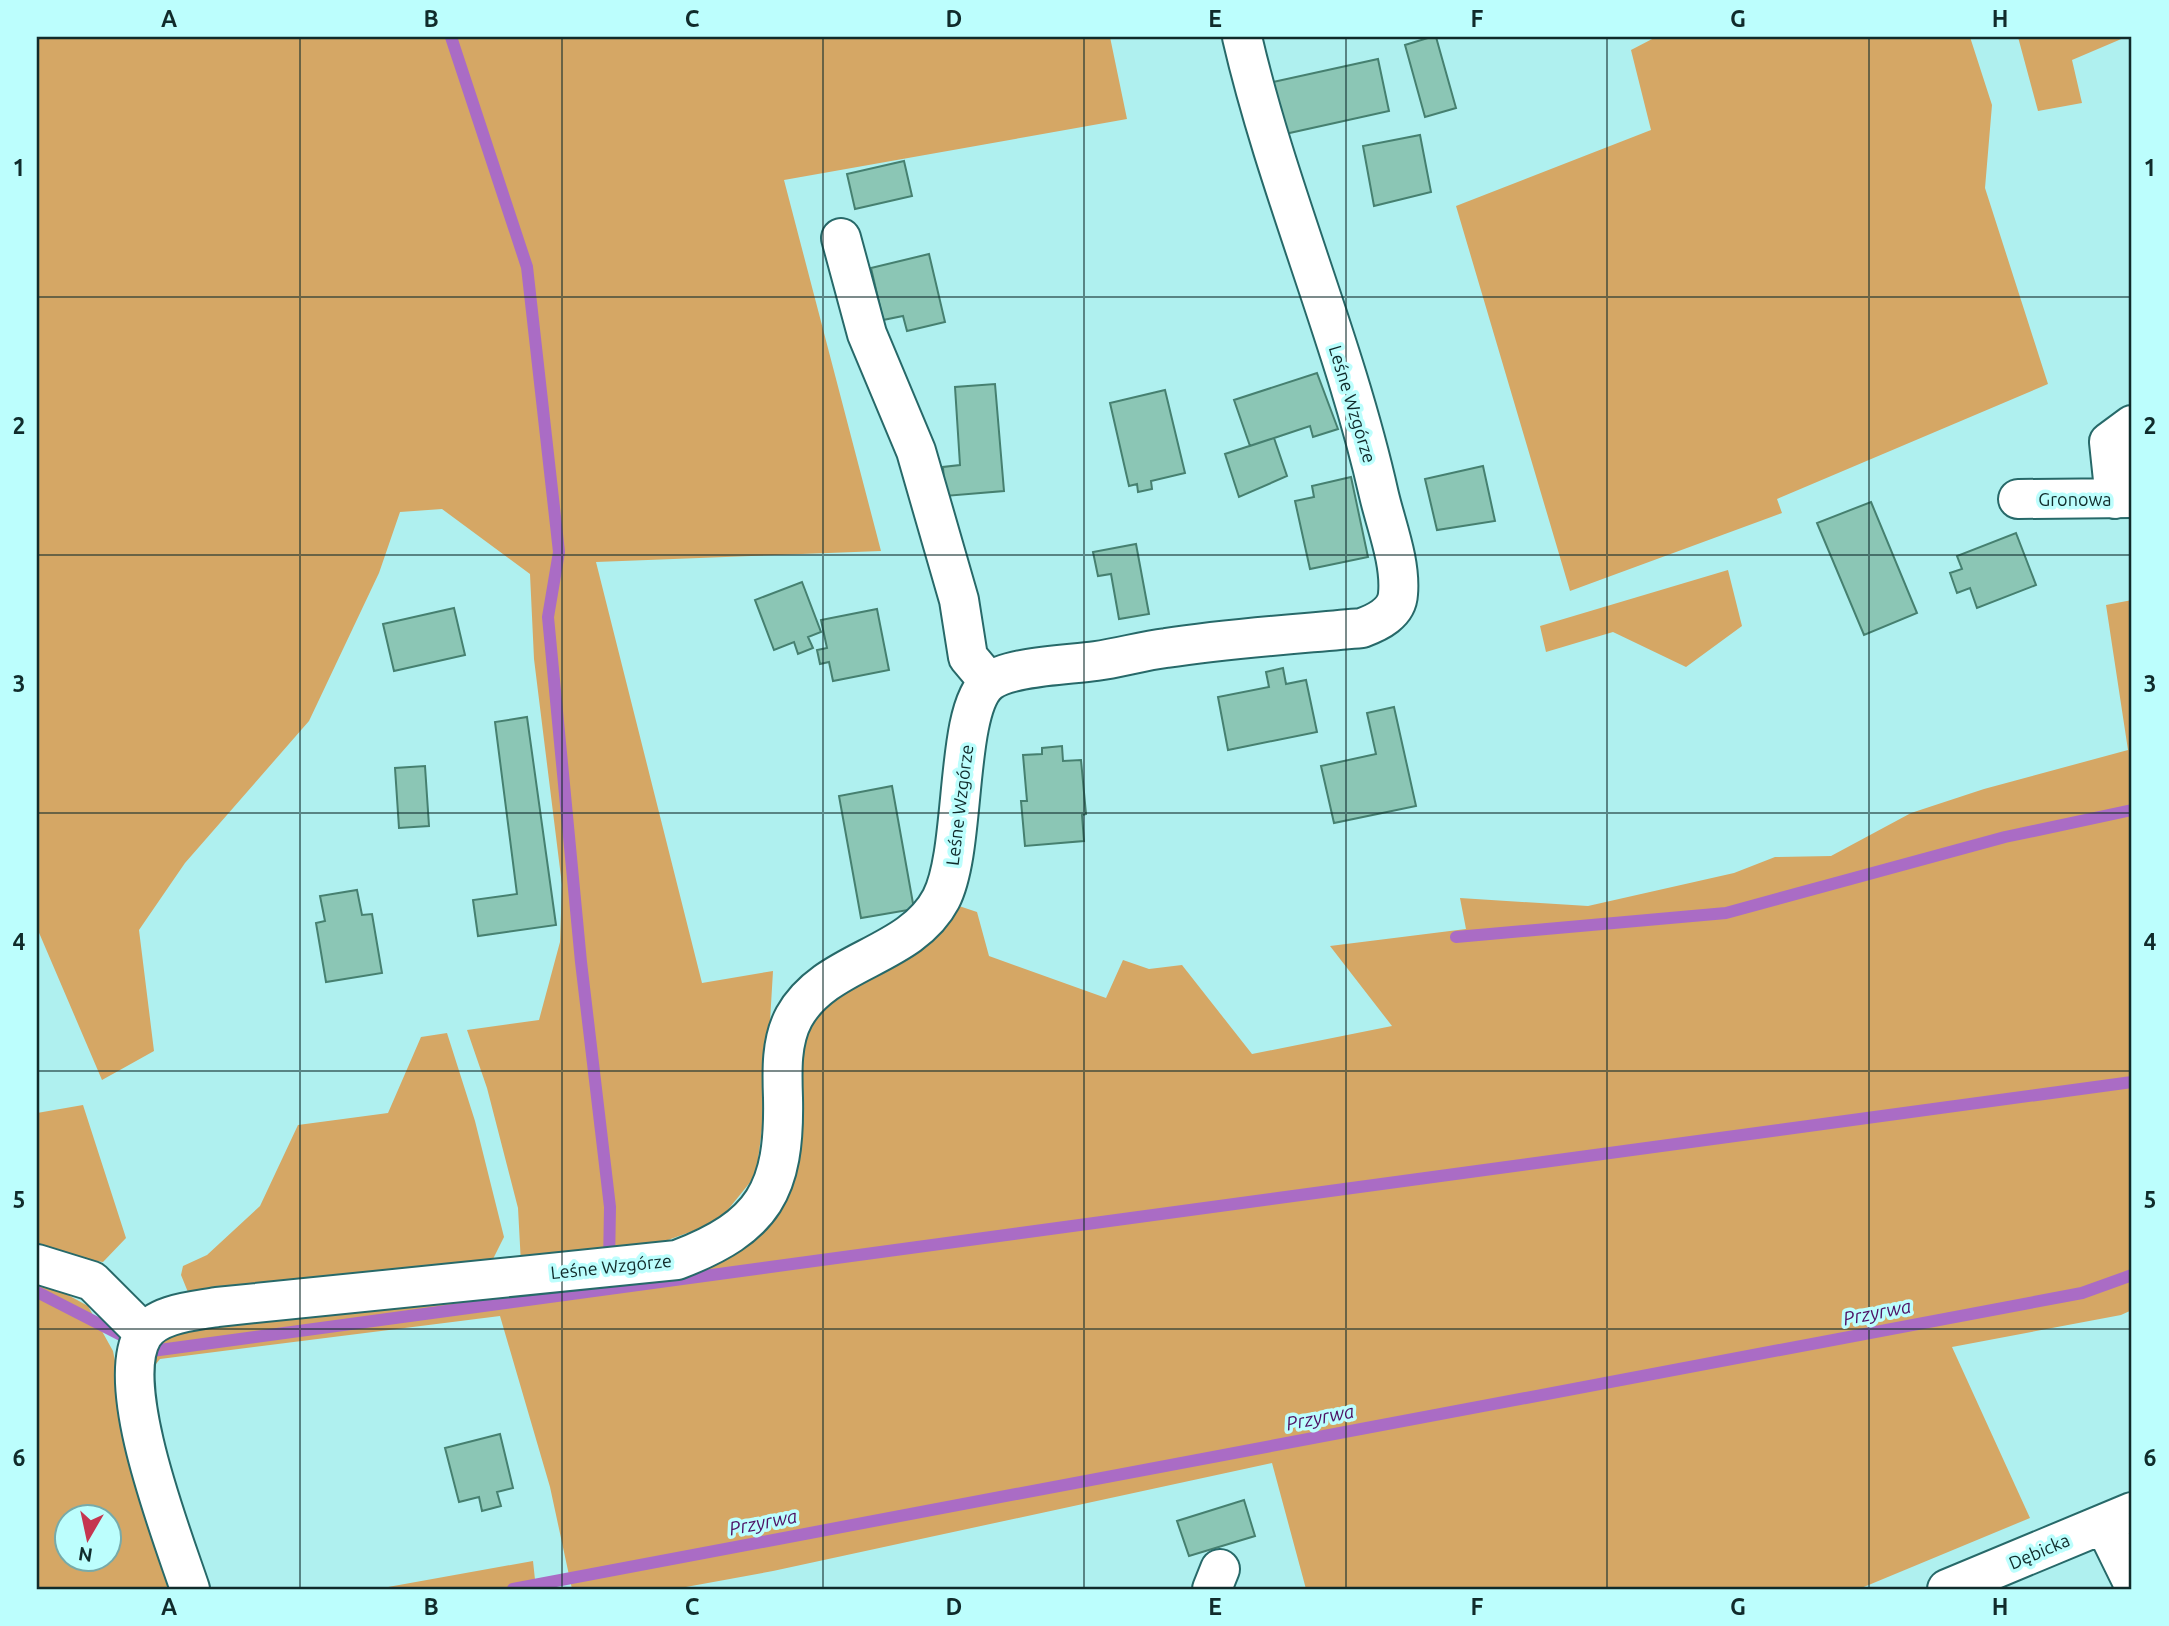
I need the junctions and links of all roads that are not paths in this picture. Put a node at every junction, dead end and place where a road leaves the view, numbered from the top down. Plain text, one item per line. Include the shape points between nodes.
1 (1242, 37) edge
2 (841, 238) dead end
3 (2132, 425) edge
4 (2124, 498) edge
5 (2018, 499) dead end
6 (989, 682) junction
7 (37, 1265) edge
8 (144, 1334) junction
9 (2118, 1518) edge
10 (2132, 1581) edge
11 (190, 1589) edge
12 (1947, 1589) edge

1 - 6 street, Leśne Wzgórze via 1280,178 1370,457 1398,578 1393,609 1379,622 1362,628 1164,648 1012,673
2 - 6 street via 867,334 916,451 959,600 968,657
3 - 4 street via 2109,442
4 - 5 street, Gronowa
6 - 8 street, Leśne Wzgórze via 970,721 953,867 940,901 899,941 828,979 802,1003 783,1052 780,1161 756,1214 733,1234 677,1260 217,1307 182,1313
7 - 8 street via 93,1281
8 - 11 street via 133,1376 135,1404 164,1514
9 - 10 street
9 - 12 street, Dębicka

